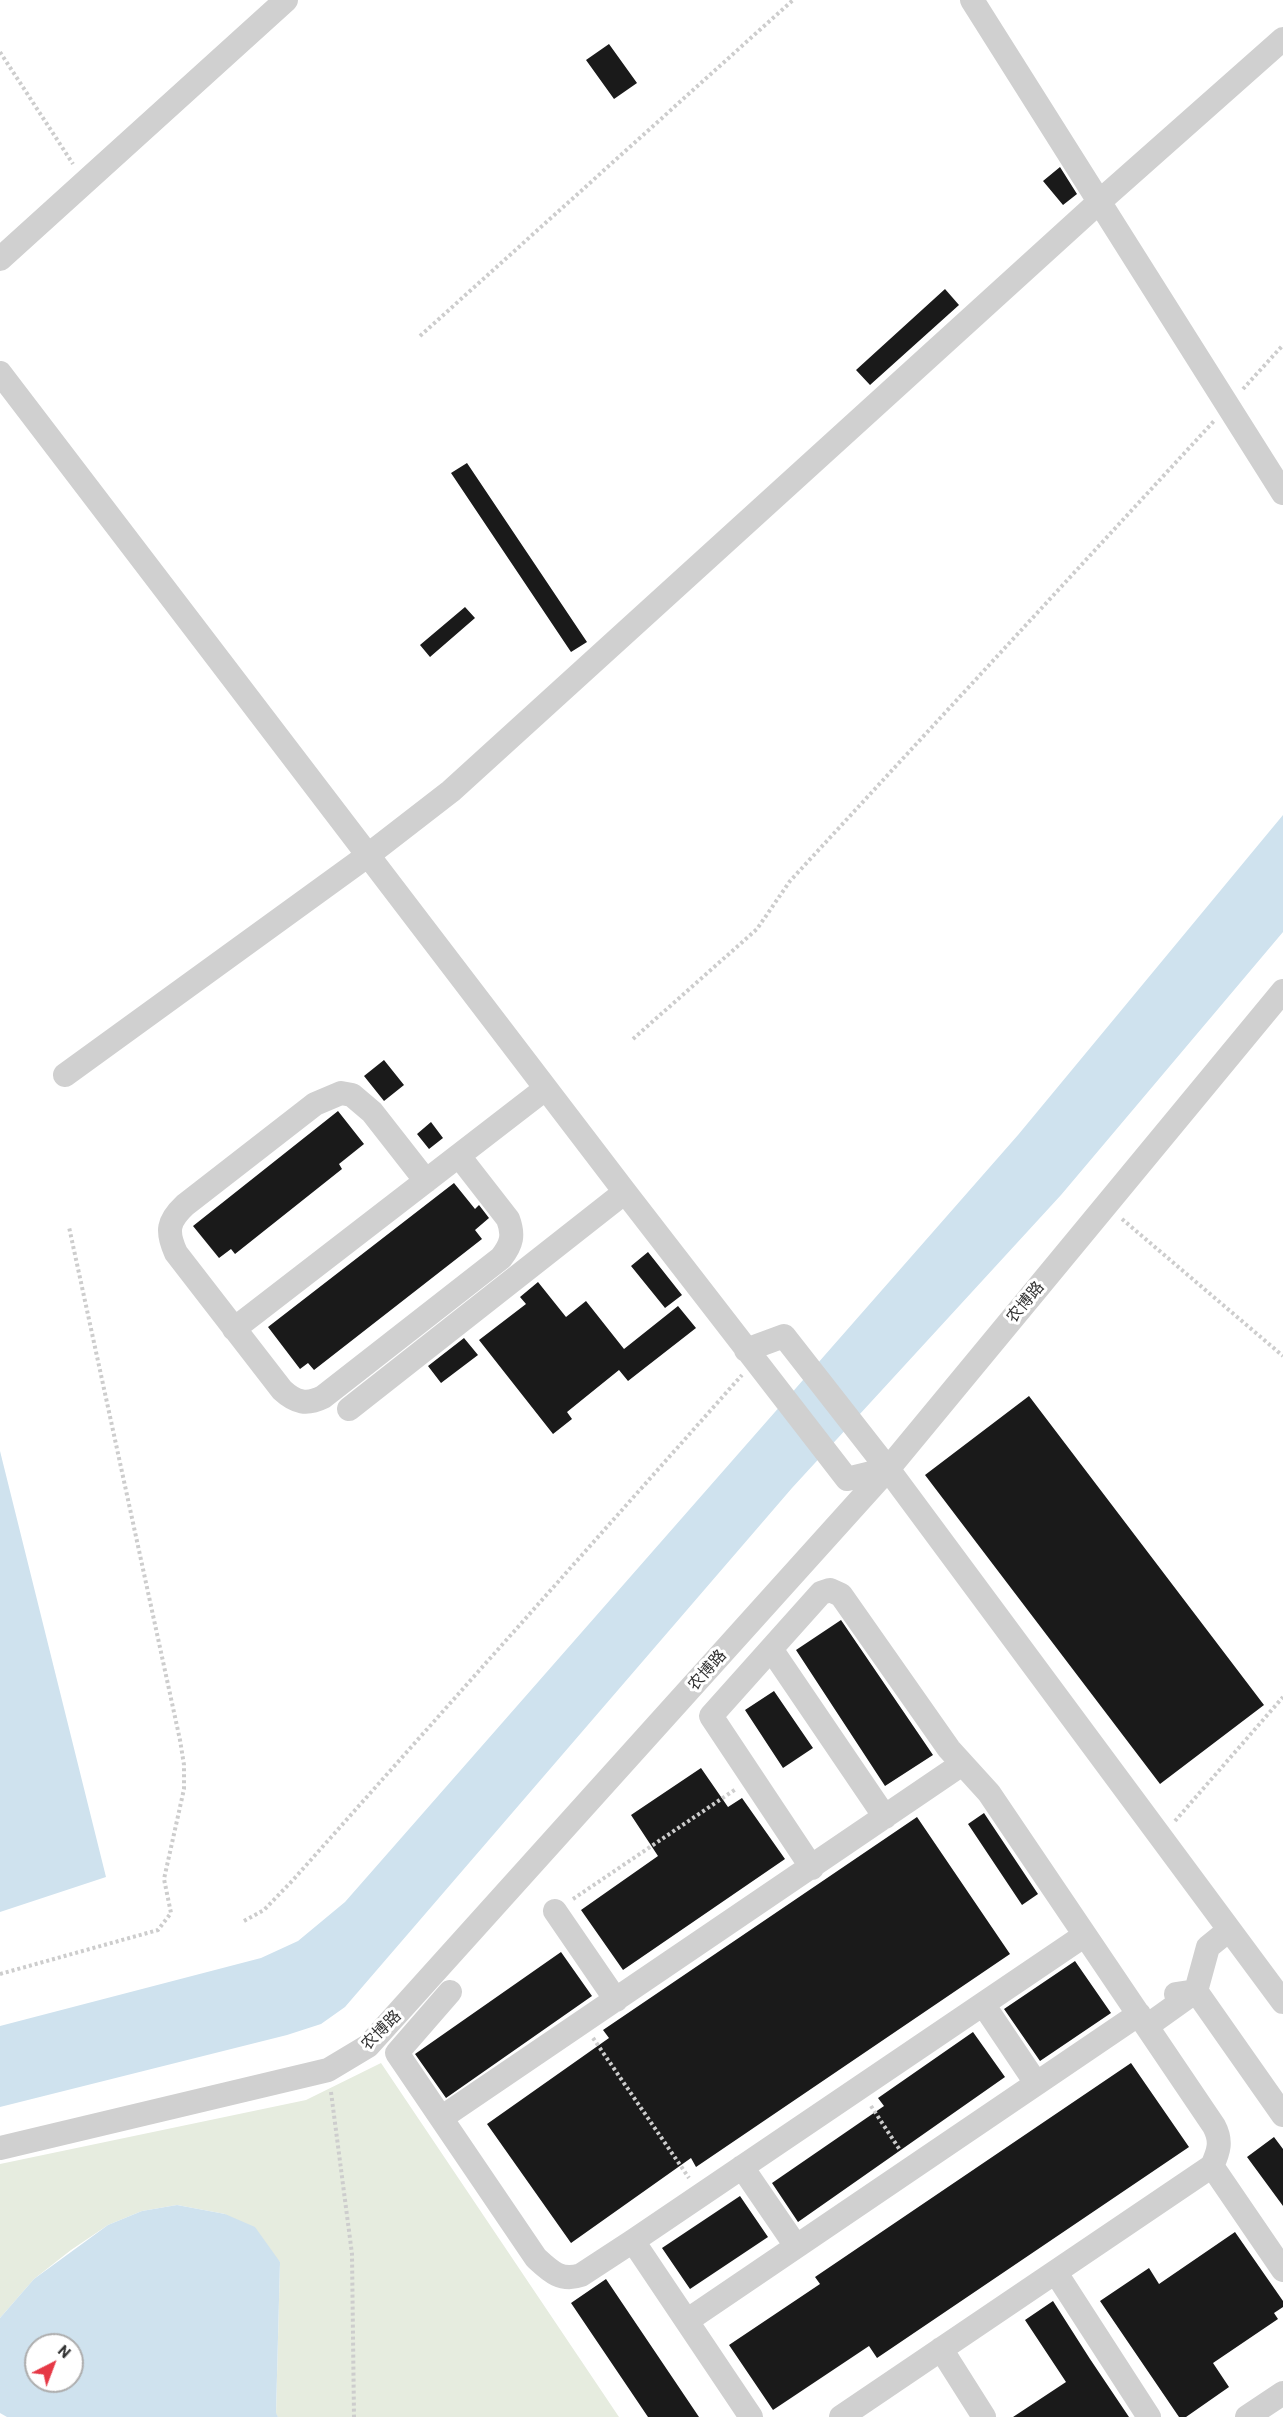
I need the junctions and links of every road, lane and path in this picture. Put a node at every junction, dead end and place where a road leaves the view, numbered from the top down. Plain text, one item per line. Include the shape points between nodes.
1 (286, 0) edge
2 (793, 0) edge
3 (972, 0) edge
4 (1283, 39) edge
5 (0, 52) edge
6 (85, 182) junction
7 (1099, 202) junction
8 (0, 260) edge
9 (420, 336) dead end
10 (1283, 345) edge
11 (0, 373) edge
12 (1227, 406) junction
13 (1283, 493) edge
14 (367, 856) junction
15 (1283, 991) edge
16 (633, 1039) dead end
17 (64, 1075) dead end
18 (545, 1089) junction
19 (459, 1156) junction
20 (426, 1181) junction
21 (625, 1192) junction
22 (1106, 1205) junction
23 (69, 1227) dead end
24 (234, 1329) junction
25 (750, 1355) junction
26 (1283, 1356) edge
27 (349, 1408) dead end
28 (888, 1469) junction
29 (771, 1649) junction
30 (1283, 1697) edge
31 (962, 1764) junction
32 (753, 1778) junction
33 (885, 1817) junction
34 (1161, 1837) junction
35 (812, 1868) junction
36 (555, 1911) joint
37 (244, 1921) dead end
38 (1230, 1930) junction
39 (1085, 1935) junction
40 (0, 1974) edge
41 (450, 1992) dead end
42 (1186, 1993) junction
43 (616, 2000) junction
44 (1283, 2002) edge
45 (983, 2004) junction
46 (1143, 2020) junction
47 (583, 2022) junction
48 (328, 2070) junction
49 (1036, 2083) junction
50 (859, 2088) junction
51 (1283, 2115) edge
52 (441, 2118) junction
53 (0, 2148) edge
54 (1212, 2166) junction
55 (742, 2167) junction
56 (912, 2168) junction
57 (700, 2195) junction
58 (633, 2241) junction
59 (796, 2246) junction
60 (1283, 2270) edge
61 (1056, 2273) junction
62 (687, 2320) junction
63 (941, 2349) junction
64 (1283, 2393) edge
65 (354, 2417) edge
66 (751, 2417) edge
67 (841, 2417) edge
68 (984, 2417) edge
69 (1149, 2417) edge
70 (1247, 2417) edge

1 - 6 street
2 - 9 path
3 - 7 street
4 - 7 street
5 - 6 path
6 - 8 street
7 - 12 street
7 - 14 street via 451,791
10 - 12 path
11 - 14 street
12 - 13 street
12 - 16 path via 790,881 758,929
14 - 17 street
14 - 18 street
15 - 22 street, 农博路
18 - 19 street
18 - 21 street
19 - 20 street
19 - 24 street via 508,1219 512,1241 507,1250 323,1397 301,1403 291,1398
20 - 24 street
20 - 24 street via 372,1112 352,1095 341,1093 315,1104 185,1205 170,1225 170,1240 176,1253
21 - 25 street
21 - 27 street
22 - 26 path
22 - 28 street, 农博路
23 - 40 path via 180,1740 184,1789 164,1879 171,1913 158,1930
25 - 28 street via 847,1479
25 - 28 street via 784,1335
25 - 37 path via 293,1880 264,1910
28 - 34 street
28 - 48 street, 农博路 via 368,2046
29 - 31 street via 821,1593 830,1590 841,1595
29 - 32 street via 711,1716
29 - 33 street
30 - 34 path
31 - 33 street
31 - 39 street via 989,1793
32 - 35 street
32 - 36 path
33 - 35 street
34 - 38 street
35 - 43 street
36 - 43 street
38 - 42 street via 1208,1947
38 - 44 street
39 - 45 street
39 - 46 street
41 - 52 street via 396,2053
42 - 46 street
42 - 51 street
43 - 47 street
45 - 49 street
45 - 50 street
46 - 49 street
46 - 54 street via 1220,2136
47 - 52 street
47 - 57 path
48 - 53 street, 农博路
48 - 65 path via 352,2254
49 - 56 street
50 - 55 street
50 - 56 path
52 - 58 street via 536,2258 552,2273 563,2278 581,2275
54 - 60 street
54 - 61 street
55 - 57 street
55 - 59 street
56 - 59 street
57 - 58 street
58 - 62 street
59 - 62 street
61 - 63 street
61 - 69 street
62 - 66 street
63 - 67 street
63 - 68 street
64 - 70 street

